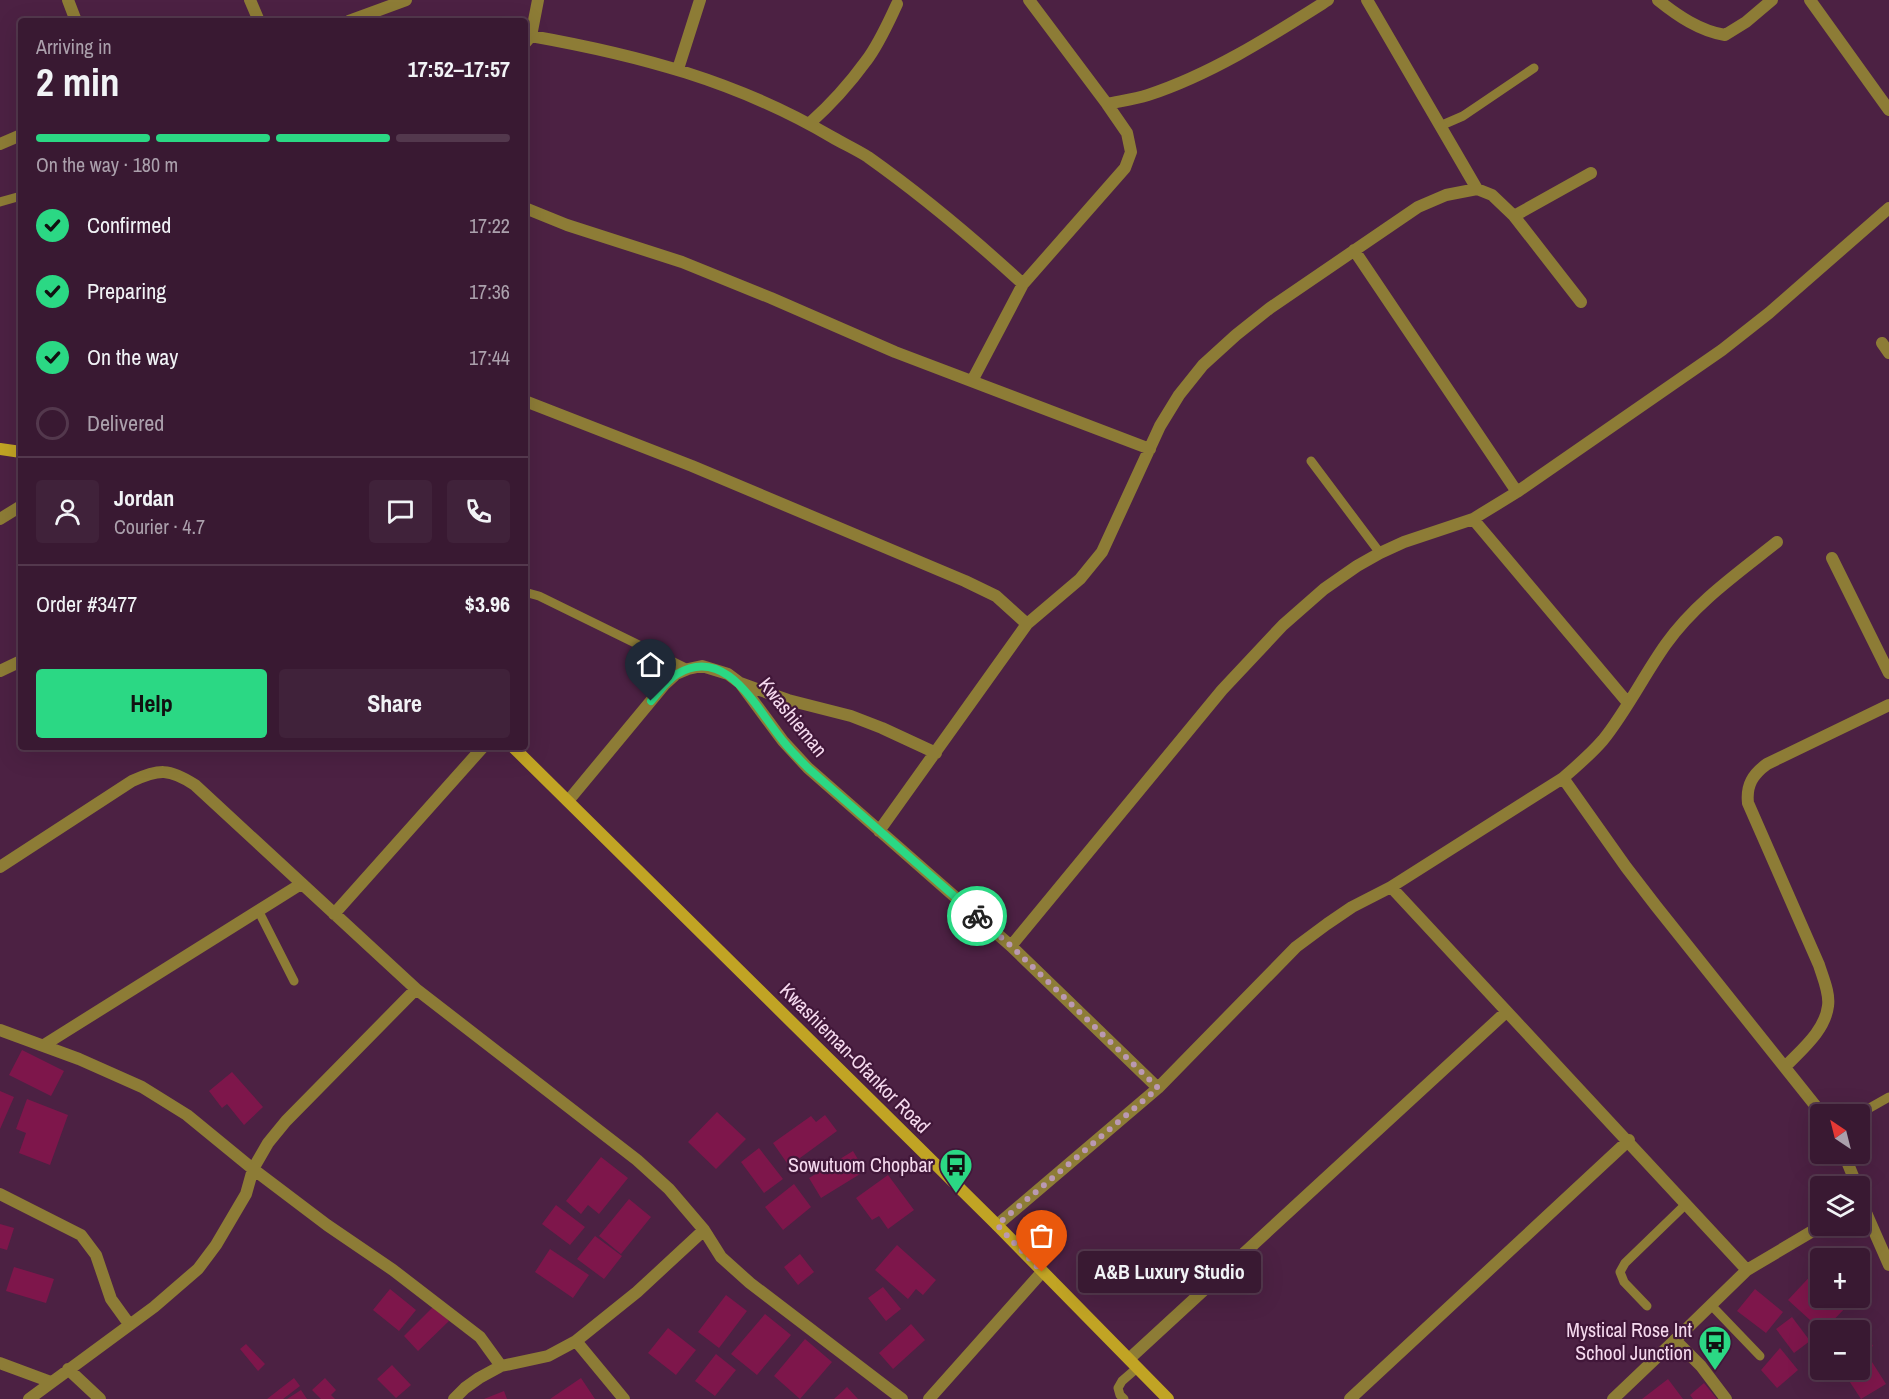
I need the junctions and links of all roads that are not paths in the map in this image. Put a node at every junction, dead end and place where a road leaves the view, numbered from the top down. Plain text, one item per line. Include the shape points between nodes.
1 (68, 0) edge
2 (250, 0) edge
3 (406, 0) edge
4 (538, 0) edge
5 (700, 0) edge
6 (1029, 0) edge
7 (1329, 0) edge
8 (1367, 0) edge
9 (1658, 0) edge
10 (1772, 0) edge
11 (1810, 0) edge
12 (897, 4) dead end
13 (75, 18) edge
14 (258, 18) edge
15 (357, 18) edge
16 (528, 40) edge
17 (1534, 68) dead end
18 (678, 69) junction
19 (1107, 104) junction
20 (1889, 110) edge
21 (810, 123) junction
22 (1440, 126) junction
23 (18, 136) edge
24 (0, 144) edge
25 (1591, 173) dead end
26 (1477, 189) junction
27 (18, 197) edge
28 (0, 202) edge
29 (1889, 208) edge
30 (528, 209) edge
31 (1514, 216) junction
32 (1354, 250) junction
33 (1023, 284) junction
34 (1581, 302) dead end
35 (972, 381) junction
36 (528, 402) edge
37 (0, 449) edge
38 (1150, 449) junction
39 (18, 452) edge
40 (1311, 461) dead end
41 (1517, 492) junction
42 (18, 508) edge
43 (0, 519) edge
44 (1473, 519) junction
45 (1777, 542) dead end
46 (1380, 553) junction
47 (1832, 558) dead end
48 (528, 593) edge
49 (1027, 624) junction
50 (18, 662) edge
51 (688, 669) junction
52 (0, 671) edge
53 (1889, 674) edge
54 (740, 683) junction
55 (1628, 703) junction
56 (1889, 705) edge
57 (480, 750) edge
58 (516, 750) edge
59 (936, 753) junction
60 (1563, 778) junction
61 (568, 801) junction
62 (879, 831) junction
63 (0, 867) edge
64 (301, 884) junction
65 (1391, 887) junction
66 (258, 910) junction
67 (334, 914) junction
68 (1011, 946) junction
69 (294, 981) dead end
70 (416, 989) junction
71 (1506, 1012) junction
72 (0, 1030) edge
73 (44, 1045) junction
74 (1785, 1067) junction
75 (1158, 1088) junction
76 (1889, 1097) edge
77 (1814, 1104) edge
78 (1870, 1107) edge
79 (1629, 1140) junction
80 (253, 1169) junction
81 (0, 1194) edge
82 (1686, 1204) junction
83 (997, 1225) junction
84 (1870, 1229) edge
85 (704, 1230) junction
86 (1810, 1233) edge
87 (1889, 1265) edge
88 (1748, 1270) junction
89 (1042, 1272) junction
90 (1711, 1305) junction
91 (1647, 1306) dead end
92 (129, 1324) junction
93 (1675, 1340) junction
94 (576, 1341) junction
95 (1760, 1356) dead end
96 (0, 1363) edge
97 (1133, 1363) junction
98 (501, 1366) junction
99 (68, 1370) junction
100 (51, 1382) junction
101 (28, 1399) edge
102 (100, 1399) edge
103 (454, 1399) edge
104 (624, 1399) edge
105 (902, 1399) edge
106 (928, 1399) edge
107 (1124, 1399) edge
108 (1168, 1399) edge
109 (1350, 1399) edge
110 (1613, 1399) edge
111 (1726, 1399) edge

1 - 13 street
2 - 14 street
3 - 15 street
4 - 16 street
5 - 18 street
6 - 19 street
7 - 19 street via 1210,69 1146,95
8 - 22 street
9 - 10 street via 1695,26 1725,35
11 - 20 street
12 - 21 street via 866,61 830,106
16 - 18 street via 621,53
17 - 22 lane via 1463,116
18 - 21 street via 733,88
19 - 33 street via 1127,133 1129,160
21 - 33 street via 866,156 961,227
22 - 26 street
23 - 24 street
25 - 31 street
26 - 31 street via 1492,195
26 - 32 street via 1446,195 1418,207
27 - 28 lane
29 - 41 street via 1722,351
30 - 35 street via 682,262
31 - 34 street
32 - 38 street via 1270,308 1203,365 1179,395
32 - 41 street
33 - 35 street
35 - 38 street
36 - 49 street via 965,580 996,596
37 - 39 main road
38 - 49 street via 1102,552 1080,579
40 - 46 lane
41 - 44 street
42 - 43 street
44 - 46 street
44 - 55 street
45 - 55 street via 1703,602 1667,642
46 - 68 street via 1324,589 1283,625 1222,690
47 - 53 street
48 - 51 lane
49 - 59 street
50 - 52 street
51 - 54 street, Kwashieman via 702,666 728,674
51 - 61 street via 665,684
54 - 59 street via 850,716
54 - 62 street, Kwashieman via 808,768
55 - 60 street via 1603,740
56 - 74 street via 1767,764 1749,784 1748,803 1819,965 1829,1005 1818,1032
57 - 67 street
58 - 61 main road, Kwashieman-Ofankor Road
59 - 62 street
60 - 65 street
60 - 74 street via 1650,898
61 - 83 main road, Kwashieman-Ofankor Road
62 - 68 street, Kwashieman
63 - 64 street via 132,781 152,772 167,772 195,785
64 - 66 street
64 - 67 street
65 - 71 street
65 - 75 street via 1344,913 1296,947
66 - 69 lane
66 - 73 street
67 - 70 street
68 - 75 street, Kwashieman
70 - 80 street via 286,1121 267,1143
70 - 85 street via 637,1160
71 - 79 street
71 - 97 street
72 - 73 street
73 - 80 street via 151,1093 187,1115
74 - 77 street
75 - 83 street
76 - 78 lane
79 - 82 street
79 - 109 street
80 - 92 street via 246,1194 198,1269
80 - 98 street via 480,1337
81 - 92 street via 81,1235 96,1255 111,1299
82 - 88 street
82 - 91 lane via 1624,1263 1620,1272 1624,1282
83 - 89 main road, Kwashieman-Ofankor Road
84 - 87 street
85 - 94 street
85 - 105 street via 721,1257 750,1283
86 - 88 street
88 - 90 street
89 - 97 main road, Kwashieman-Ofankor Road
89 - 106 street
90 - 93 street
90 - 95 lane
92 - 99 street
93 - 110 street
93 - 111 street
94 - 98 street via 548,1356
94 - 104 street
96 - 100 street
97 - 107 lane via 1118,1388
97 - 108 main road, Kwashieman-Ofankor Road
98 - 103 street
99 - 100 street
99 - 102 street
100 - 101 street

